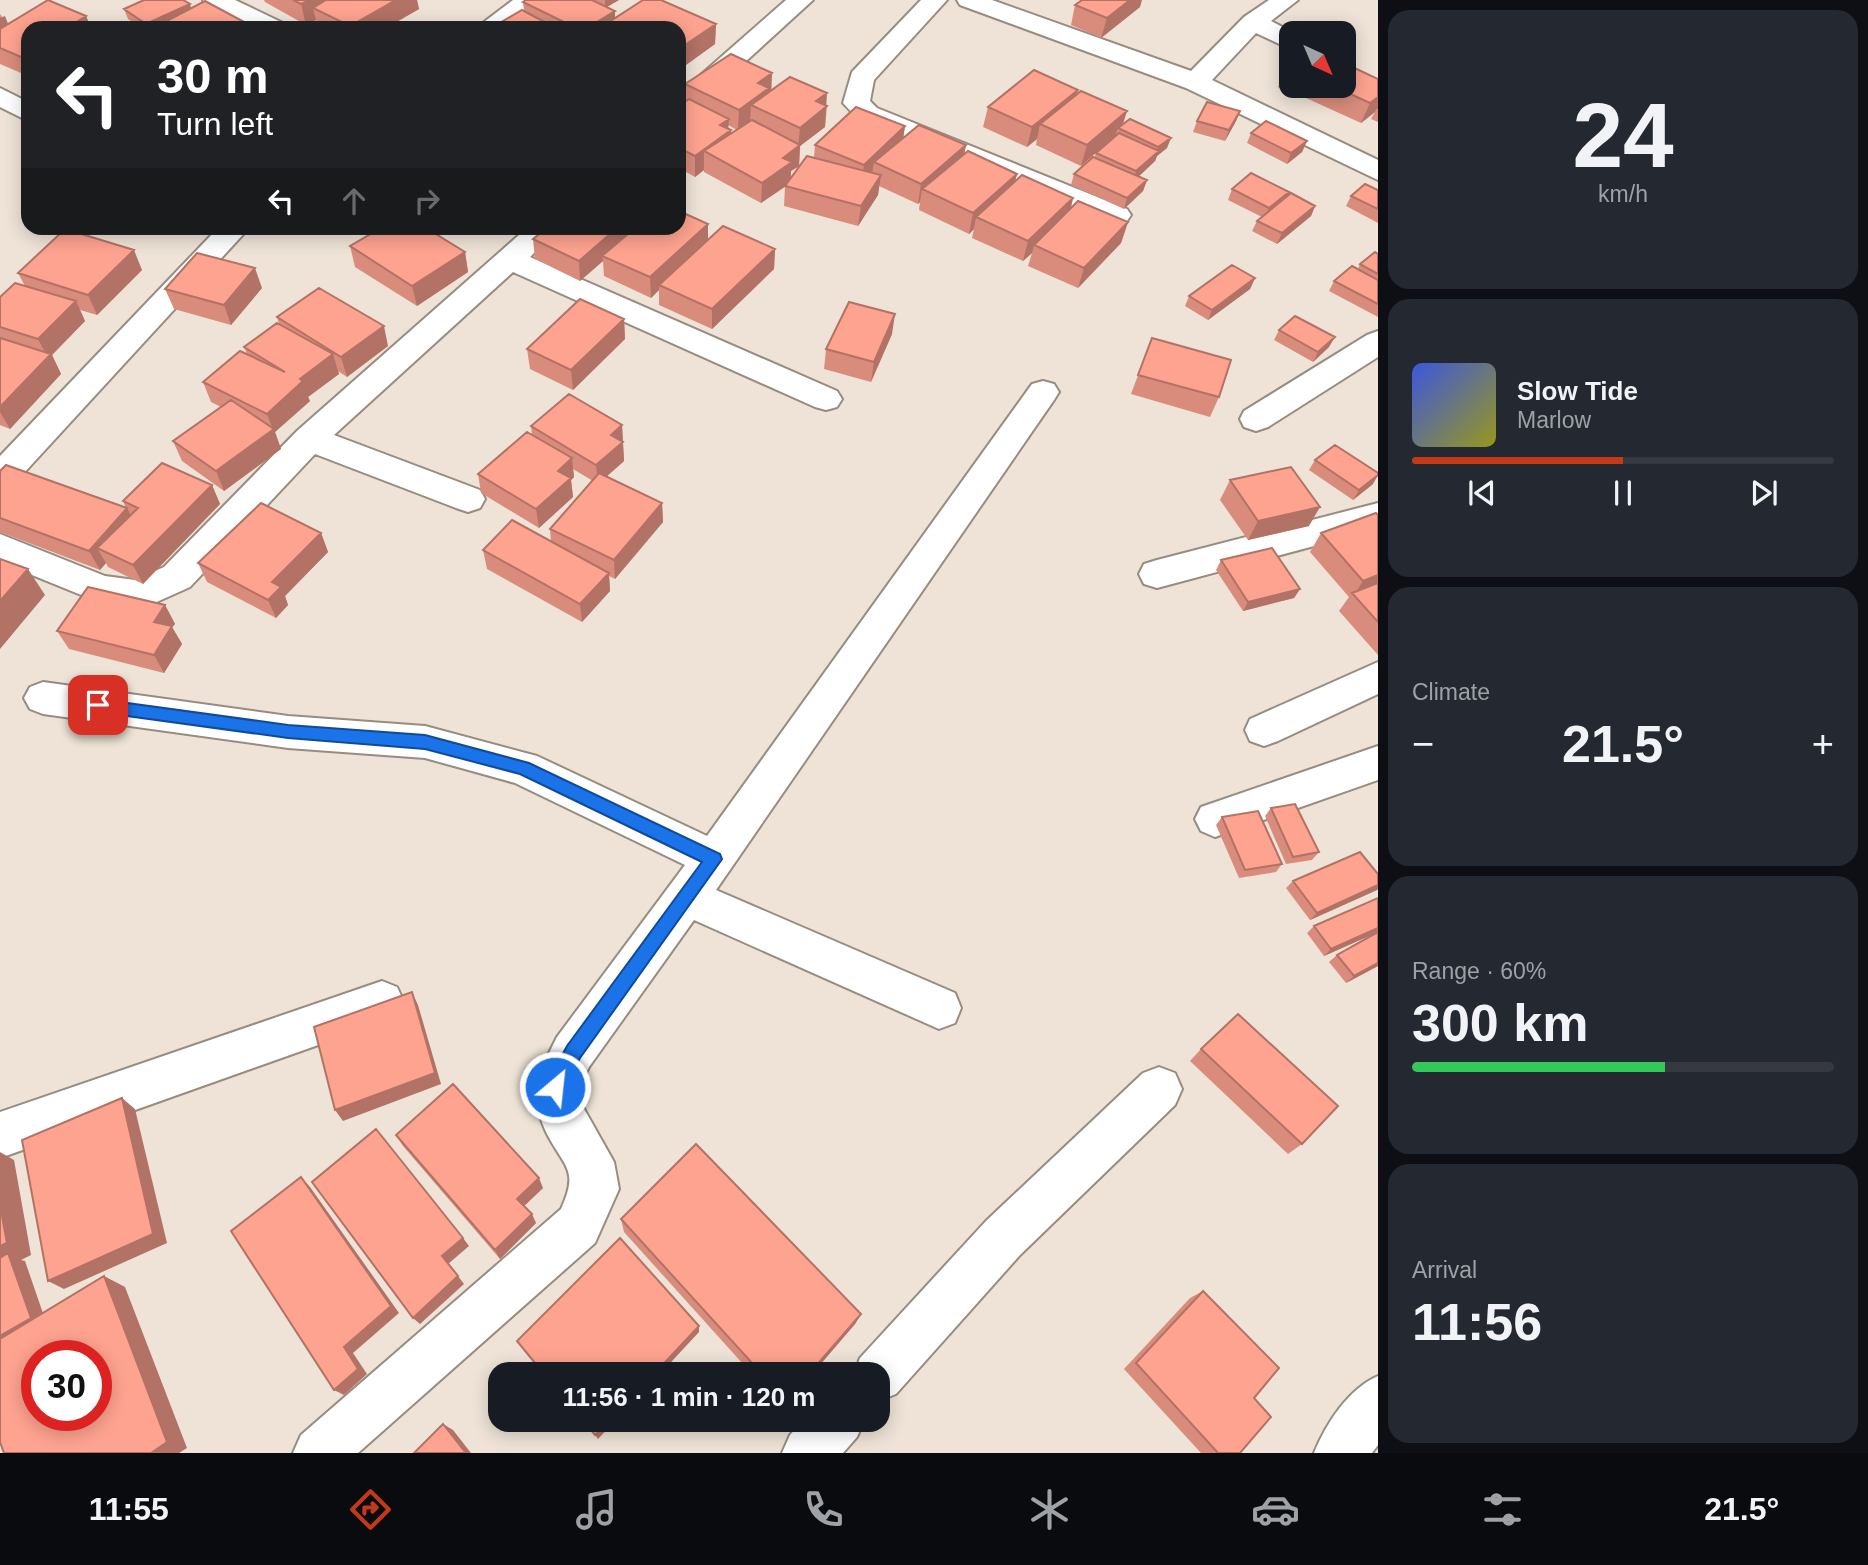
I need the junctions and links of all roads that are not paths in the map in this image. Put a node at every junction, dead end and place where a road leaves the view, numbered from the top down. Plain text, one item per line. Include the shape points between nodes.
1 (215, 0) edge
2 (530, 0) edge
3 (801, 0) edge
4 (936, 0) edge
5 (1286, 0) edge
6 (985, 2) edge
7 (259, 21) edge
8 (499, 21) edge
9 (1253, 22) junction
10 (1279, 35) edge
11 (1195, 82) junction
12 (0, 96) edge
13 (686, 102) edge
14 (21, 109) edge
15 (1378, 172) edge
16 (1117, 215) edge
17 (223, 235) edge
18 (536, 235) edge
19 (508, 259) junction
20 (1378, 342) edge
21 (1043, 392) dead end
22 (826, 399) dead end
23 (1256, 419) dead end
24 (309, 439) junction
25 (0, 477) edge
26 (468, 499) dead end
27 (1378, 516) edge
28 (0, 547) edge
29 (1157, 574) dead end
30 (1378, 677) edge
31 (43, 698) dead end
32 (1264, 730) dead end
33 (1378, 763) edge
34 (1215, 819) dead end
35 (700, 878) junction
36 (382, 1002) edge
37 (939, 1008) dead end
38 (1159, 1089) dead end
39 (0, 1135) edge
40 (890, 1363) edge
41 (1378, 1402) edge
42 (827, 1432) edge
43 (319, 1453) edge
44 (808, 1453) edge
45 (1340, 1453) edge

1 - 7 street
2 - 8 street
3 - 13 street
4 - 16 street via 861,78 856,103 868,114
5 - 9 street
6 - 11 street
9 - 10 street
9 - 11 street
11 - 15 street
12 - 14 street
17 - 25 street
18 - 19 street
19 - 22 street
19 - 24 street
20 - 23 street
21 - 35 street
24 - 26 street
24 - 28 street via 177,577 137,595 102,589
27 - 29 street
30 - 32 street
31 - 35 street via 288,732 425,742 523,768
33 - 34 street
35 - 37 street
35 - 43 street via 573,1052 555,1087 564,1117 591,1162 595,1189 578,1226
36 - 39 street
38 - 40 street via 1003,1238
41 - 45 street
42 - 44 street

